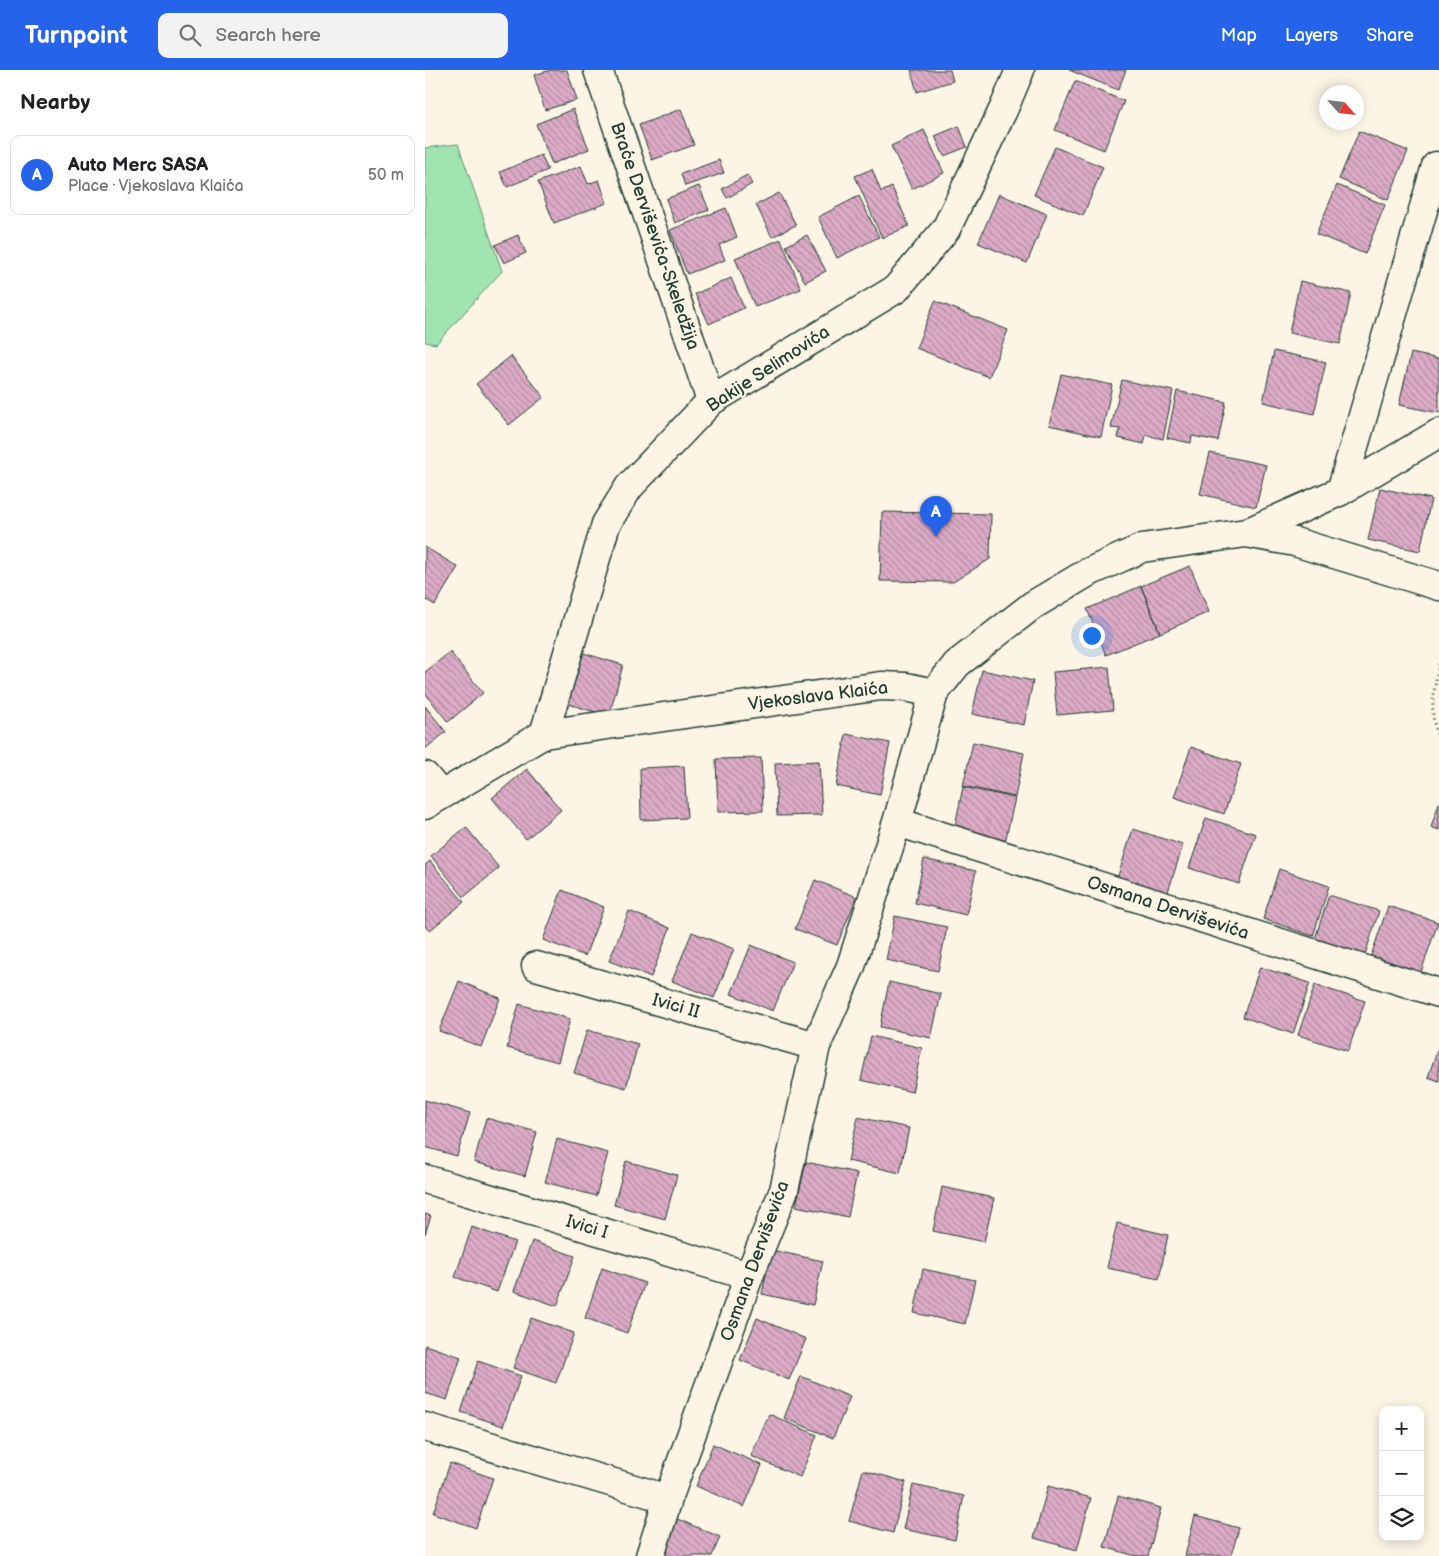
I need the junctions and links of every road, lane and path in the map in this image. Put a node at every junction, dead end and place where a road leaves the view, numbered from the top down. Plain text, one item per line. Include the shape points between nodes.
1 (598, 70) edge
2 (1020, 70) edge
3 (1436, 166) dead end
4 (711, 402) junction
5 (1439, 433) edge
6 (1341, 492) junction
7 (1246, 533) junction
8 (1439, 586) edge
9 (1439, 664) edge
10 (934, 692) junction
11 (544, 734) junction
12 (1439, 739) edge
13 (430, 792) edge
14 (897, 822) junction
15 (536, 966) dead end
16 (1439, 993) edge
17 (816, 1046) junction
18 (425, 1179) edge
19 (749, 1276) junction
20 (425, 1426) edge
21 (668, 1499) junction
22 (650, 1556) edge

1 - 4 street, Braće Derviševića-Skeledžija
2 - 4 street, Bakije Selimovića via 945,229 896,289
3 - 6 street
4 - 11 street, Bakije Selimovića via 629,487 606,524
5 - 6 street
6 - 7 street
7 - 8 street via 1295,542
7 - 10 street via 1142,548 1087,572 1033,604 957,664
9 - 12 path via 1431,702 1434,728
10 - 11 street, Vjekoslava Klaića via 881,686
10 - 14 street, Osmana Derviševića
11 - 13 street
14 - 16 street, Osmana Derviševića
14 - 17 street, Osmana Derviševića via 851,966
15 - 17 street, Ivici II
17 - 19 street, Osmana Derviševića via 784,1190
18 - 19 street, Ivici I
19 - 21 street, Osmana Derviševića
20 - 21 street
21 - 22 street, Osmana Derviševića

